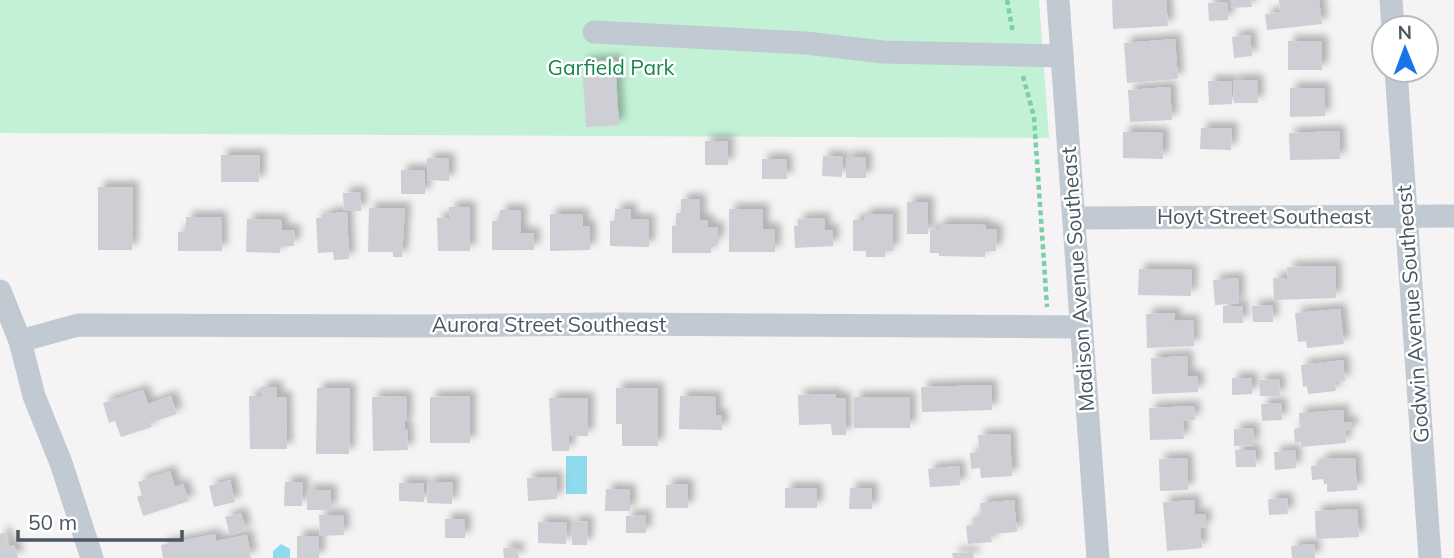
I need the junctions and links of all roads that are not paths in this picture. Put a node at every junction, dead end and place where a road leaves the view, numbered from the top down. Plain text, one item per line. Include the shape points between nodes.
1 (1058, 0) edge
2 (594, 32) dead end
3 (1062, 56) junction
4 (1397, 84) edge
5 (1406, 216) junction
6 (1454, 216) edge
7 (1074, 218) junction
8 (0, 291) edge
9 (1081, 327) junction
10 (20, 341) junction
11 (92, 558) edge
12 (1098, 558) edge
13 (1430, 558) edge

1 - 3 street, Madison Avenue Southeast
2 - 3 street via 806,43 883,52
3 - 7 street, Madison Avenue Southeast
4 - 5 street, Godwin Avenue Southeast
5 - 6 street, Hoyt Street Southeast
5 - 7 street, Hoyt Street Southeast
5 - 13 street, Godwin Avenue Southeast
7 - 9 street, Madison Avenue Southeast
8 - 10 street
9 - 10 street, Aurora Street Southeast via 78,325
9 - 12 street, Madison Avenue Southeast
10 - 11 street via 34,396

